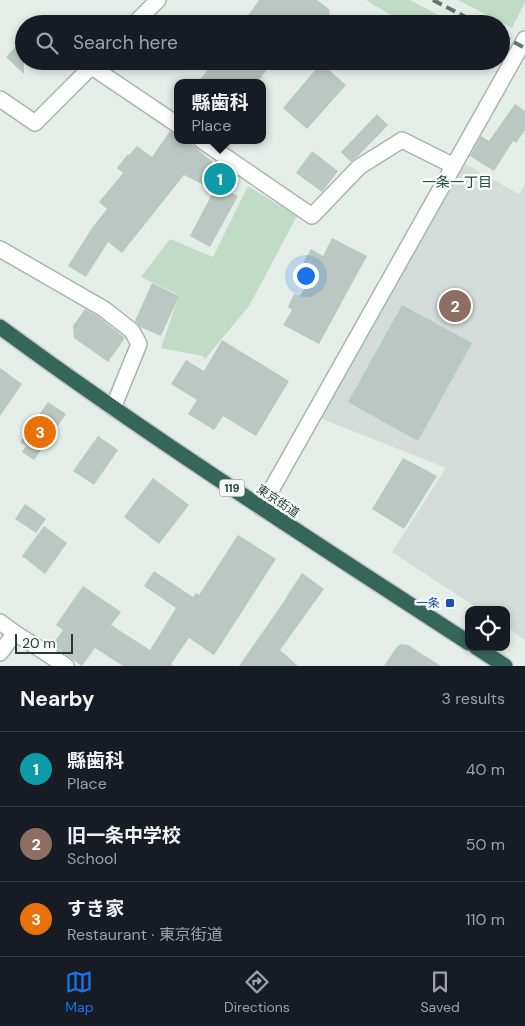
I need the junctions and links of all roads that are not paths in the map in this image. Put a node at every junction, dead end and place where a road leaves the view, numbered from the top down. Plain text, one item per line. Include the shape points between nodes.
1 (158, 0) edge
2 (143, 15) edge
3 (525, 39) edge
4 (510, 66) edge
5 (88, 70) edge
6 (102, 70) edge
7 (508, 70) edge
8 (0, 100) edge
9 (174, 122) edge
10 (207, 144) edge
11 (454, 166) junction
12 (0, 249) edge
13 (0, 327) edge
14 (113, 408) junction
15 (262, 508) junction
16 (0, 622) edge
17 (15, 633) junction
18 (465, 640) edge
19 (482, 651) edge
20 (0, 653) edge
21 (66, 666) edge
22 (504, 666) edge

1 - 2 street
3 - 4 street
5 - 8 street via 34,123
6 - 9 street
7 - 11 street
10 - 11 street via 312,216 359,167 402,140
11 - 15 street
12 - 14 street via 104,309 132,331 139,344
13 - 14 highway, 東京街道 / 119
14 - 15 highway, 東京街道 / 119
15 - 18 highway, 東京街道 / 119
16 - 17 street
17 - 20 street
17 - 21 street
19 - 22 highway

